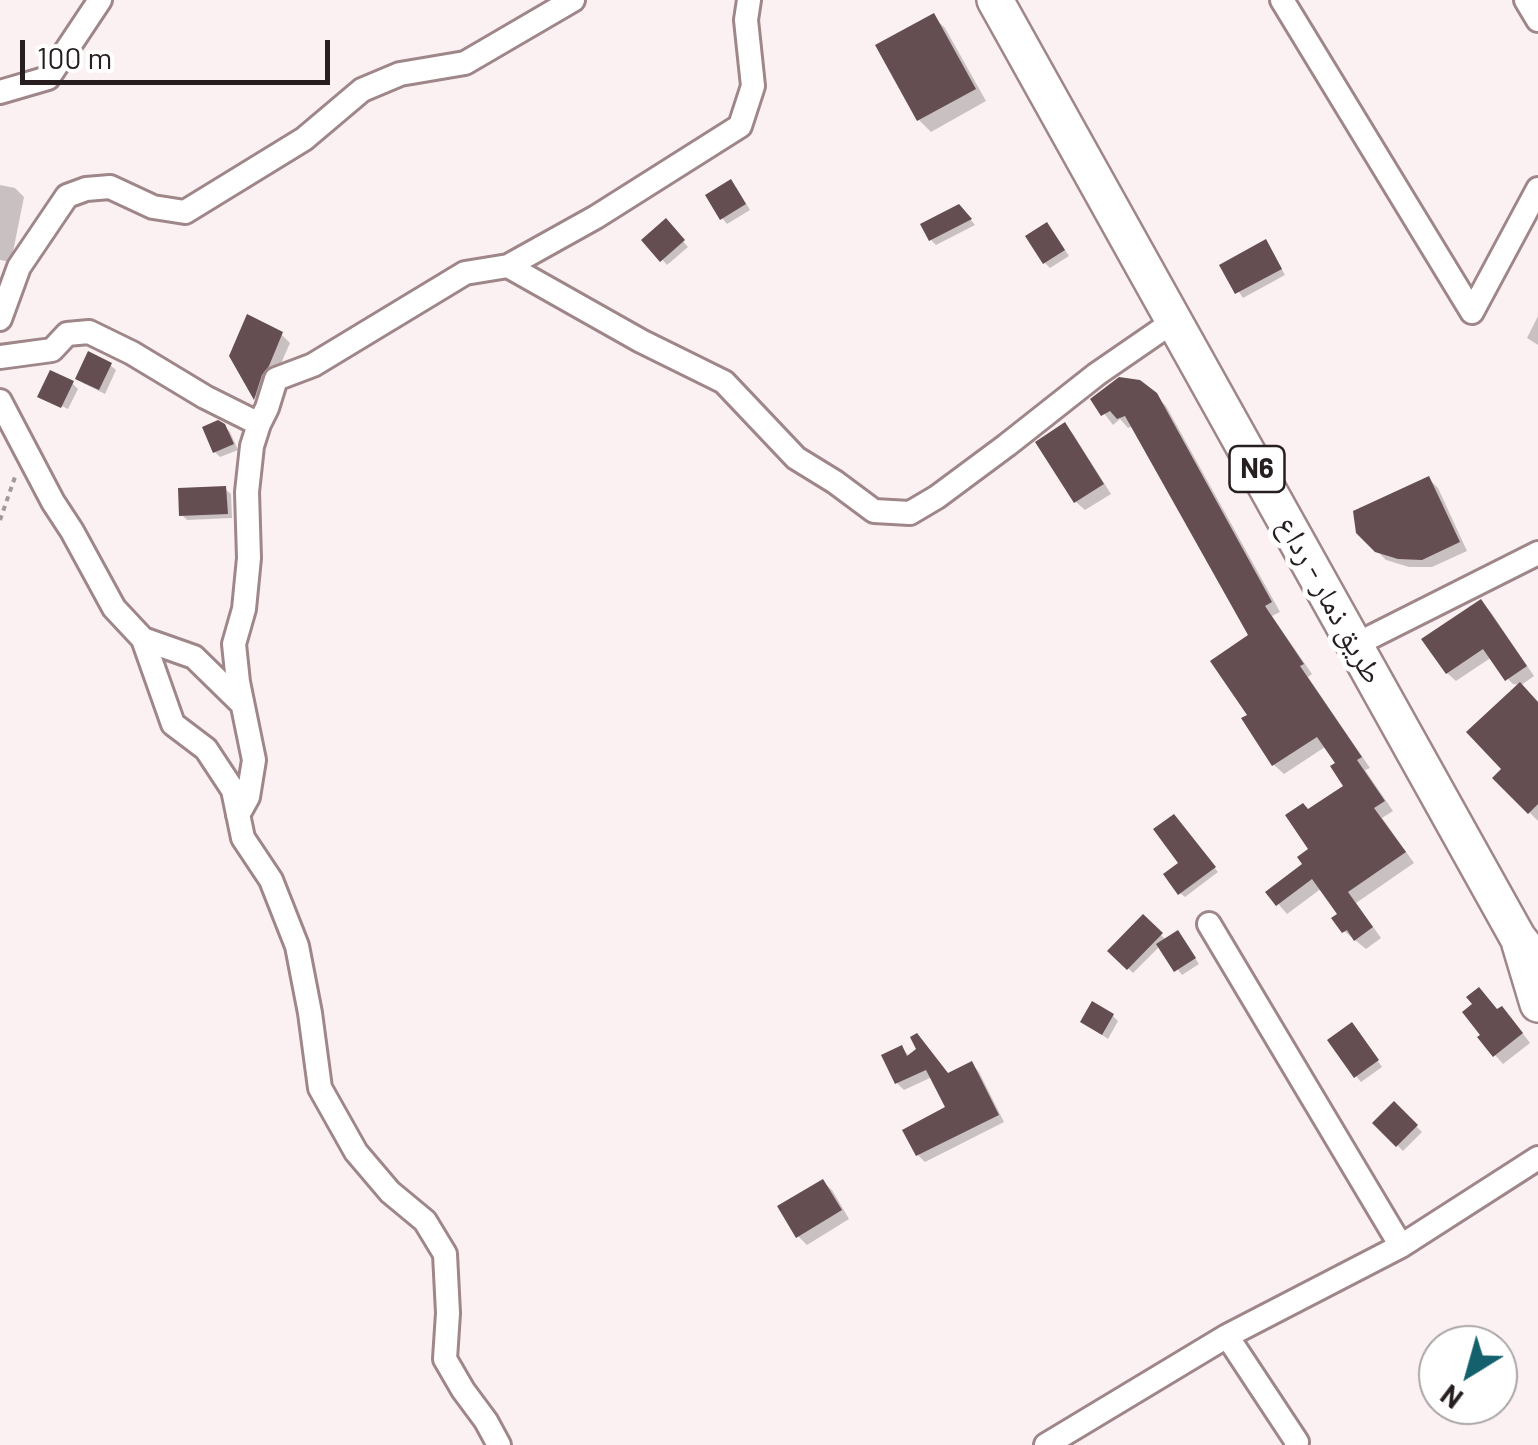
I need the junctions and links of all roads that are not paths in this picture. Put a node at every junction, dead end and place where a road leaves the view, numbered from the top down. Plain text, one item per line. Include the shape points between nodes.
1 (100, 0) edge
2 (573, 0) edge
3 (749, 0) edge
4 (996, 0) edge
5 (1282, 0) edge
6 (1526, 0) edge
7 (1538, 20) edge
8 (0, 92) edge
9 (1538, 190) edge
10 (508, 266) junction
11 (0, 319) edge
12 (1174, 321) junction
13 (0, 357) edge
14 (0, 401) edge
15 (259, 424) junction
16 (1538, 554) edge
17 (144, 639) junction
18 (1355, 645) junction
19 (244, 706) junction
20 (238, 815) junction
21 (1209, 924) dead end
22 (1528, 950) edge
23 (1538, 1004) edge
24 (1538, 1158) edge
25 (1401, 1246) junction
26 (1227, 1336) junction
27 (500, 1445) edge
28 (1046, 1445) edge
29 (1296, 1445) edge

1 - 8 street via 48,78
2 - 11 street via 465,63 400,74 362,90 304,140 185,212 154,208 110,187 67,196 19,268
3 - 10 street via 754,86 740,126
4 - 12 main road, طريق ذمار - رداع / N6
5 - 9 street via 1472,312
6 - 7 street
10 - 12 street via 724,382 796,458 874,510 910,513
10 - 15 street via 465,274 312,365 276,378
12 - 18 main road, طريق ذمار - رداع / N6
13 - 15 street via 52,350 67,334 89,332
14 - 17 street via 114,608
15 - 19 street via 247,492 250,558 234,644
16 - 18 street
17 - 19 street via 194,657
17 - 20 street via 173,724 206,749 233,790
18 - 22 main road, طريق ذمار - رداع / N6
19 - 20 street via 254,760
20 - 27 street via 297,946 320,1088 356,1152 425,1222 445,1254 446,1359
21 - 25 street
22 - 23 main road, N6
24 - 25 street
25 - 26 street
26 - 28 street
26 - 29 street

